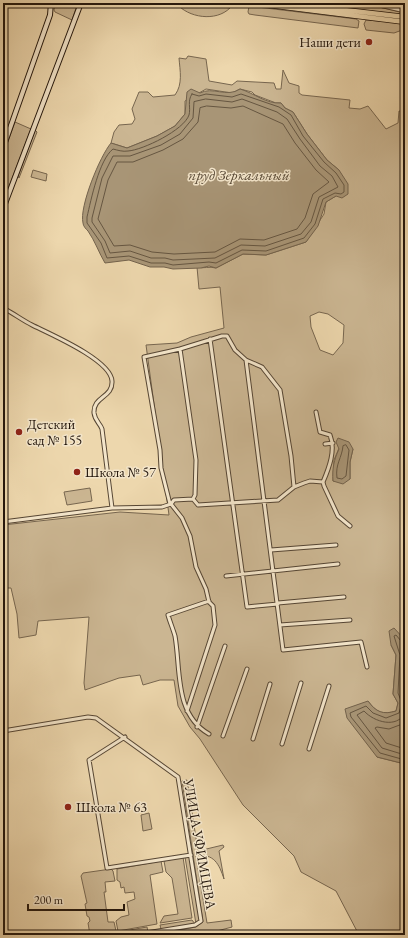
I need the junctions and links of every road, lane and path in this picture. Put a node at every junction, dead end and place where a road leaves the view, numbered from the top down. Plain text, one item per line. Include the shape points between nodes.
1 (51, 3) edge
2 (81, 3) edge
3 (252, 3) edge
4 (284, 3) edge
5 (371, 3) edge
6 (405, 11) edge
7 (405, 17) edge
8 (405, 22) edge
9 (3, 148) edge
10 (3, 209) edge
11 (3, 308) edge
12 (210, 339) junction
13 (180, 349) junction
14 (246, 360) junction
15 (316, 412) dead end
16 (333, 443) junction
17 (325, 444) dead end
18 (323, 482) junction
19 (294, 487) junction
20 (193, 499) junction
21 (265, 501) junction
22 (169, 504) junction
23 (234, 504) junction
24 (112, 508) junction
25 (3, 522) edge
26 (350, 526) dead end
27 (336, 545) dead end
28 (271, 550) junction
29 (338, 564) dead end
30 (274, 571) junction
31 (242, 574) junction
32 (226, 576) dead end
33 (344, 597) dead end
34 (208, 601) junction
35 (278, 603) junction
36 (350, 620) dead end
37 (280, 625) junction
38 (225, 646) dead end
39 (367, 668) dead end
40 (247, 669) dead end
41 (301, 683) dead end
42 (270, 684) dead end
43 (329, 686) dead end
44 (187, 711) junction
45 (197, 727) junction
46 (3, 731) edge
47 (209, 734) dead end
48 (223, 736) dead end
49 (124, 737) junction
50 (253, 739) dead end
51 (282, 744) dead end
52 (309, 750) dead end
53 (191, 855) junction
54 (134, 935) edge

1 - 9 main road via 50,15
2 - 10 main road
3 - 8 main road
4 - 7 main road
5 - 6 street
11 - 24 street via 65,341 99,363 111,375 113,382 110,390 95,403 94,407 96,420 102,429
12 - 13 street
12 - 14 street via 227,336 235,350
12 - 23 street
13 - 20 street via 196,460
13 - 22 street via 144,357
14 - 19 street via 262,367 282,394
14 - 21 street
15 - 16 street via 320,432 330,435
16 - 17 street
16 - 18 street
18 - 19 street via 310,481
18 - 26 street via 338,516
19 - 21 street via 282,498
20 - 22 street via 174,500
20 - 23 street via 198,506
21 - 23 street
21 - 28 street
22 - 24 street via 162,507
22 - 34 street via 182,518 190,536 196,567 206,589
23 - 31 street
24 - 25 street
27 - 28 street
28 - 30 street
29 - 30 street
30 - 31 street
30 - 35 street
31 - 32 street
31 - 35 street via 247,607
33 - 35 street
34 - 44 street via 213,606 215,625
34 - 44 street via 168,615 174,635 179,678
35 - 37 street
36 - 37 street
37 - 39 street via 283,650 361,642
38 - 45 street
40 - 48 street
41 - 51 street
42 - 50 street
43 - 52 street
44 - 45 street
45 - 47 street
46 - 49 street, УЛИЦА УФИМЦЕВА via 93,717
49 - 53 street, УЛИЦА УФИМЦЕВА via 178,777
49 - 53 street via 89,760 107,868
53 - 54 street, УЛИЦА УФИМЦЕВА via 201,921 195,925

